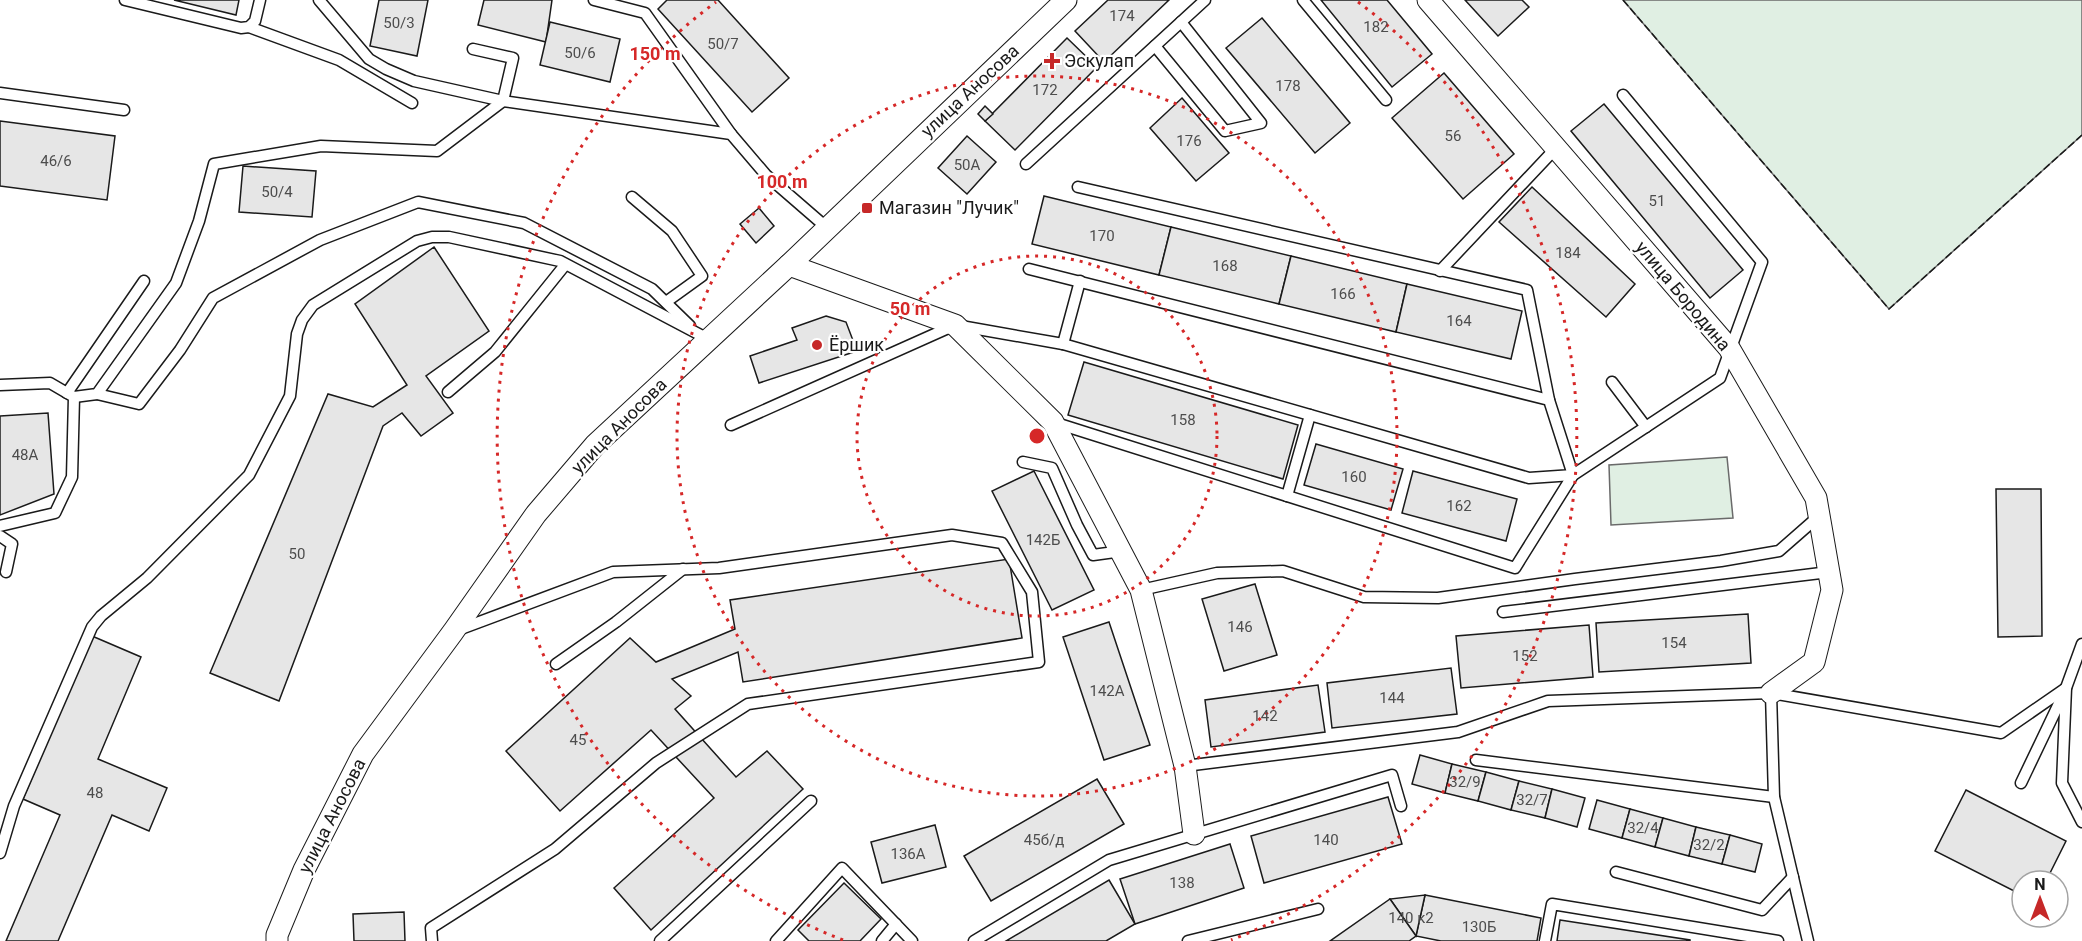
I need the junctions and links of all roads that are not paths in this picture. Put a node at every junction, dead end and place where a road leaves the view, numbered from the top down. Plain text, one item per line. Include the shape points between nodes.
1 (125, 0) edge
2 (260, 0) edge
3 (319, 0) edge
4 (594, 0) edge
5 (1066, 0) edge
6 (1205, 0) edge
7 (1303, 0) edge
8 (1428, 0) edge
9 (1181, 22) junction
10 (249, 27) junction
11 (1155, 45) junction
12 (473, 49) dead end
13 (0, 93) edge
14 (1623, 95) dead end
15 (1386, 100) dead end
16 (503, 101) junction
17 (411, 103) dead end
18 (124, 110) dead end
19 (731, 134) junction
20 (1556, 148) junction
21 (1026, 165) dead end
22 (1078, 187) dead end
23 (632, 196) dead end
24 (826, 227) junction
25 (565, 265) junction
26 (789, 265) junction
27 (1029, 269) dead end
28 (1440, 271) junction
29 (144, 281) dead end
30 (1080, 281) junction
31 (666, 302) junction
32 (956, 325) junction
33 (703, 337) junction
34 (1063, 344) junction
35 (1729, 348) junction
36 (1612, 382) dead end
37 (0, 385) edge
38 (448, 392) dead end
39 (97, 394) junction
40 (71, 395) junction
41 (1549, 400) junction
42 (1310, 415) junction
43 (1053, 423) junction
44 (731, 425) dead end
45 (1646, 427) junction
46 (1023, 462) dead end
47 (1572, 475) junction
48 (1287, 496) junction
49 (1819, 516) junction
50 (0, 526) edge
51 (0, 536) edge
52 (1122, 551) junction
53 (683, 569) junction
54 (6, 572) dead end
55 (1829, 572) junction
56 (1142, 590) junction
57 (1503, 612) dead end
58 (453, 632) junction
59 (2082, 644) edge
60 (556, 664) dead end
61 (2066, 688) junction
62 (1771, 693) junction
63 (1476, 760) dead end
64 (1185, 766) junction
65 (2021, 783) dead end
66 (1774, 797) junction
67 (811, 801) dead end
68 (1401, 806) dead end
69 (2082, 822) edge
70 (1194, 834) junction
71 (0, 853) edge
72 (1616, 872) dead end
73 (1793, 877) junction
74 (1318, 909) dead end
75 (896, 924) junction
76 (276, 939) edge
77 (432, 941) edge
78 (660, 941) edge
79 (776, 941) edge
80 (882, 941) edge
81 (912, 941) edge
82 (974, 941) edge
83 (1188, 941) edge
84 (1545, 941) edge
85 (1778, 941) edge
86 (1808, 941) edge

1 - 10 lane
2 - 10 lane via 255,21
3 - 16 lane via 369,59 386,69 414,81
4 - 19 lane via 645,13
5 - 24 street, улица Аносова
6 - 9 lane
7 - 15 lane
8 - 20 street, улица Бородина
9 - 11 lane
9 - 11 lane via 1261,123 1225,131
10 - 17 lane via 339,60
11 - 21 lane
12 - 16 lane via 513,58
13 - 18 lane
14 - 35 lane via 1762,262
16 - 19 lane
16 - 39 lane via 437,151 321,146 214,164 199,221 176,283
19 - 24 lane via 766,175
20 - 28 lane
20 - 35 street, улица Бородина
22 - 28 lane
23 - 31 lane via 672,231 702,276
24 - 26 street, улица Аносова
25 - 33 lane
25 - 38 lane via 495,352
25 - 71 lane via 449,237 432,237 417,241 313,305 297,334 290,396 249,475 147,578 92,627 14,806
26 - 32 street
26 - 33 street, улица Аносова
27 - 30 lane
28 - 41 lane via 1527,290
29 - 40 lane
30 - 34 lane
30 - 41 lane
31 - 33 lane
31 - 39 lane via 652,289 524,223 418,202 320,240 213,298 139,404
32 - 34 lane
32 - 43 street
32 - 44 lane
33 - 58 street, улица Аносова via 595,444 536,514
34 - 42 lane
35 - 45 lane via 1720,378
35 - 49 street, улица Бородина via 1816,498
36 - 45 lane
37 - 40 lane via 50,383
39 - 40 lane
40 - 50 lane via 72,477 55,513
41 - 47 lane
42 - 47 lane via 1529,478
42 - 48 lane
43 - 48 lane
43 - 52 street
45 - 47 lane
46 - 52 lane via 1052,468 1092,555
47 - 48 lane via 1515,568
49 - 55 street, улица Бородина
49 - 56 lane via 1779,551 1438,598 1364,597 1283,571 1218,573
51 - 54 lane via 12,544
52 - 56 street
53 - 58 lane via 613,572
53 - 60 lane
53 - 77 lane via 719,568 952,535 1002,543 1032,592 1039,662 748,704 656,763 555,849 431,928
55 - 57 lane
55 - 62 street, улица Бородина via 1832,590 1814,662
56 - 64 street
58 - 76 street, улица Аносова via 363,754 303,870
59 - 61 lane
61 - 62 lane via 2001,733
61 - 65 lane
61 - 69 lane via 2062,783
62 - 64 lane via 1548,701 1458,732
62 - 66 lane
63 - 66 lane
64 - 70 street
66 - 73 lane
67 - 78 lane
68 - 70 lane via 1392,775
70 - 82 lane via 1109,860
72 - 73 lane via 1762,910
73 - 86 lane
74 - 83 lane
75 - 79 lane via 842,868
75 - 80 lane
75 - 81 lane
84 - 85 lane via 1552,904

